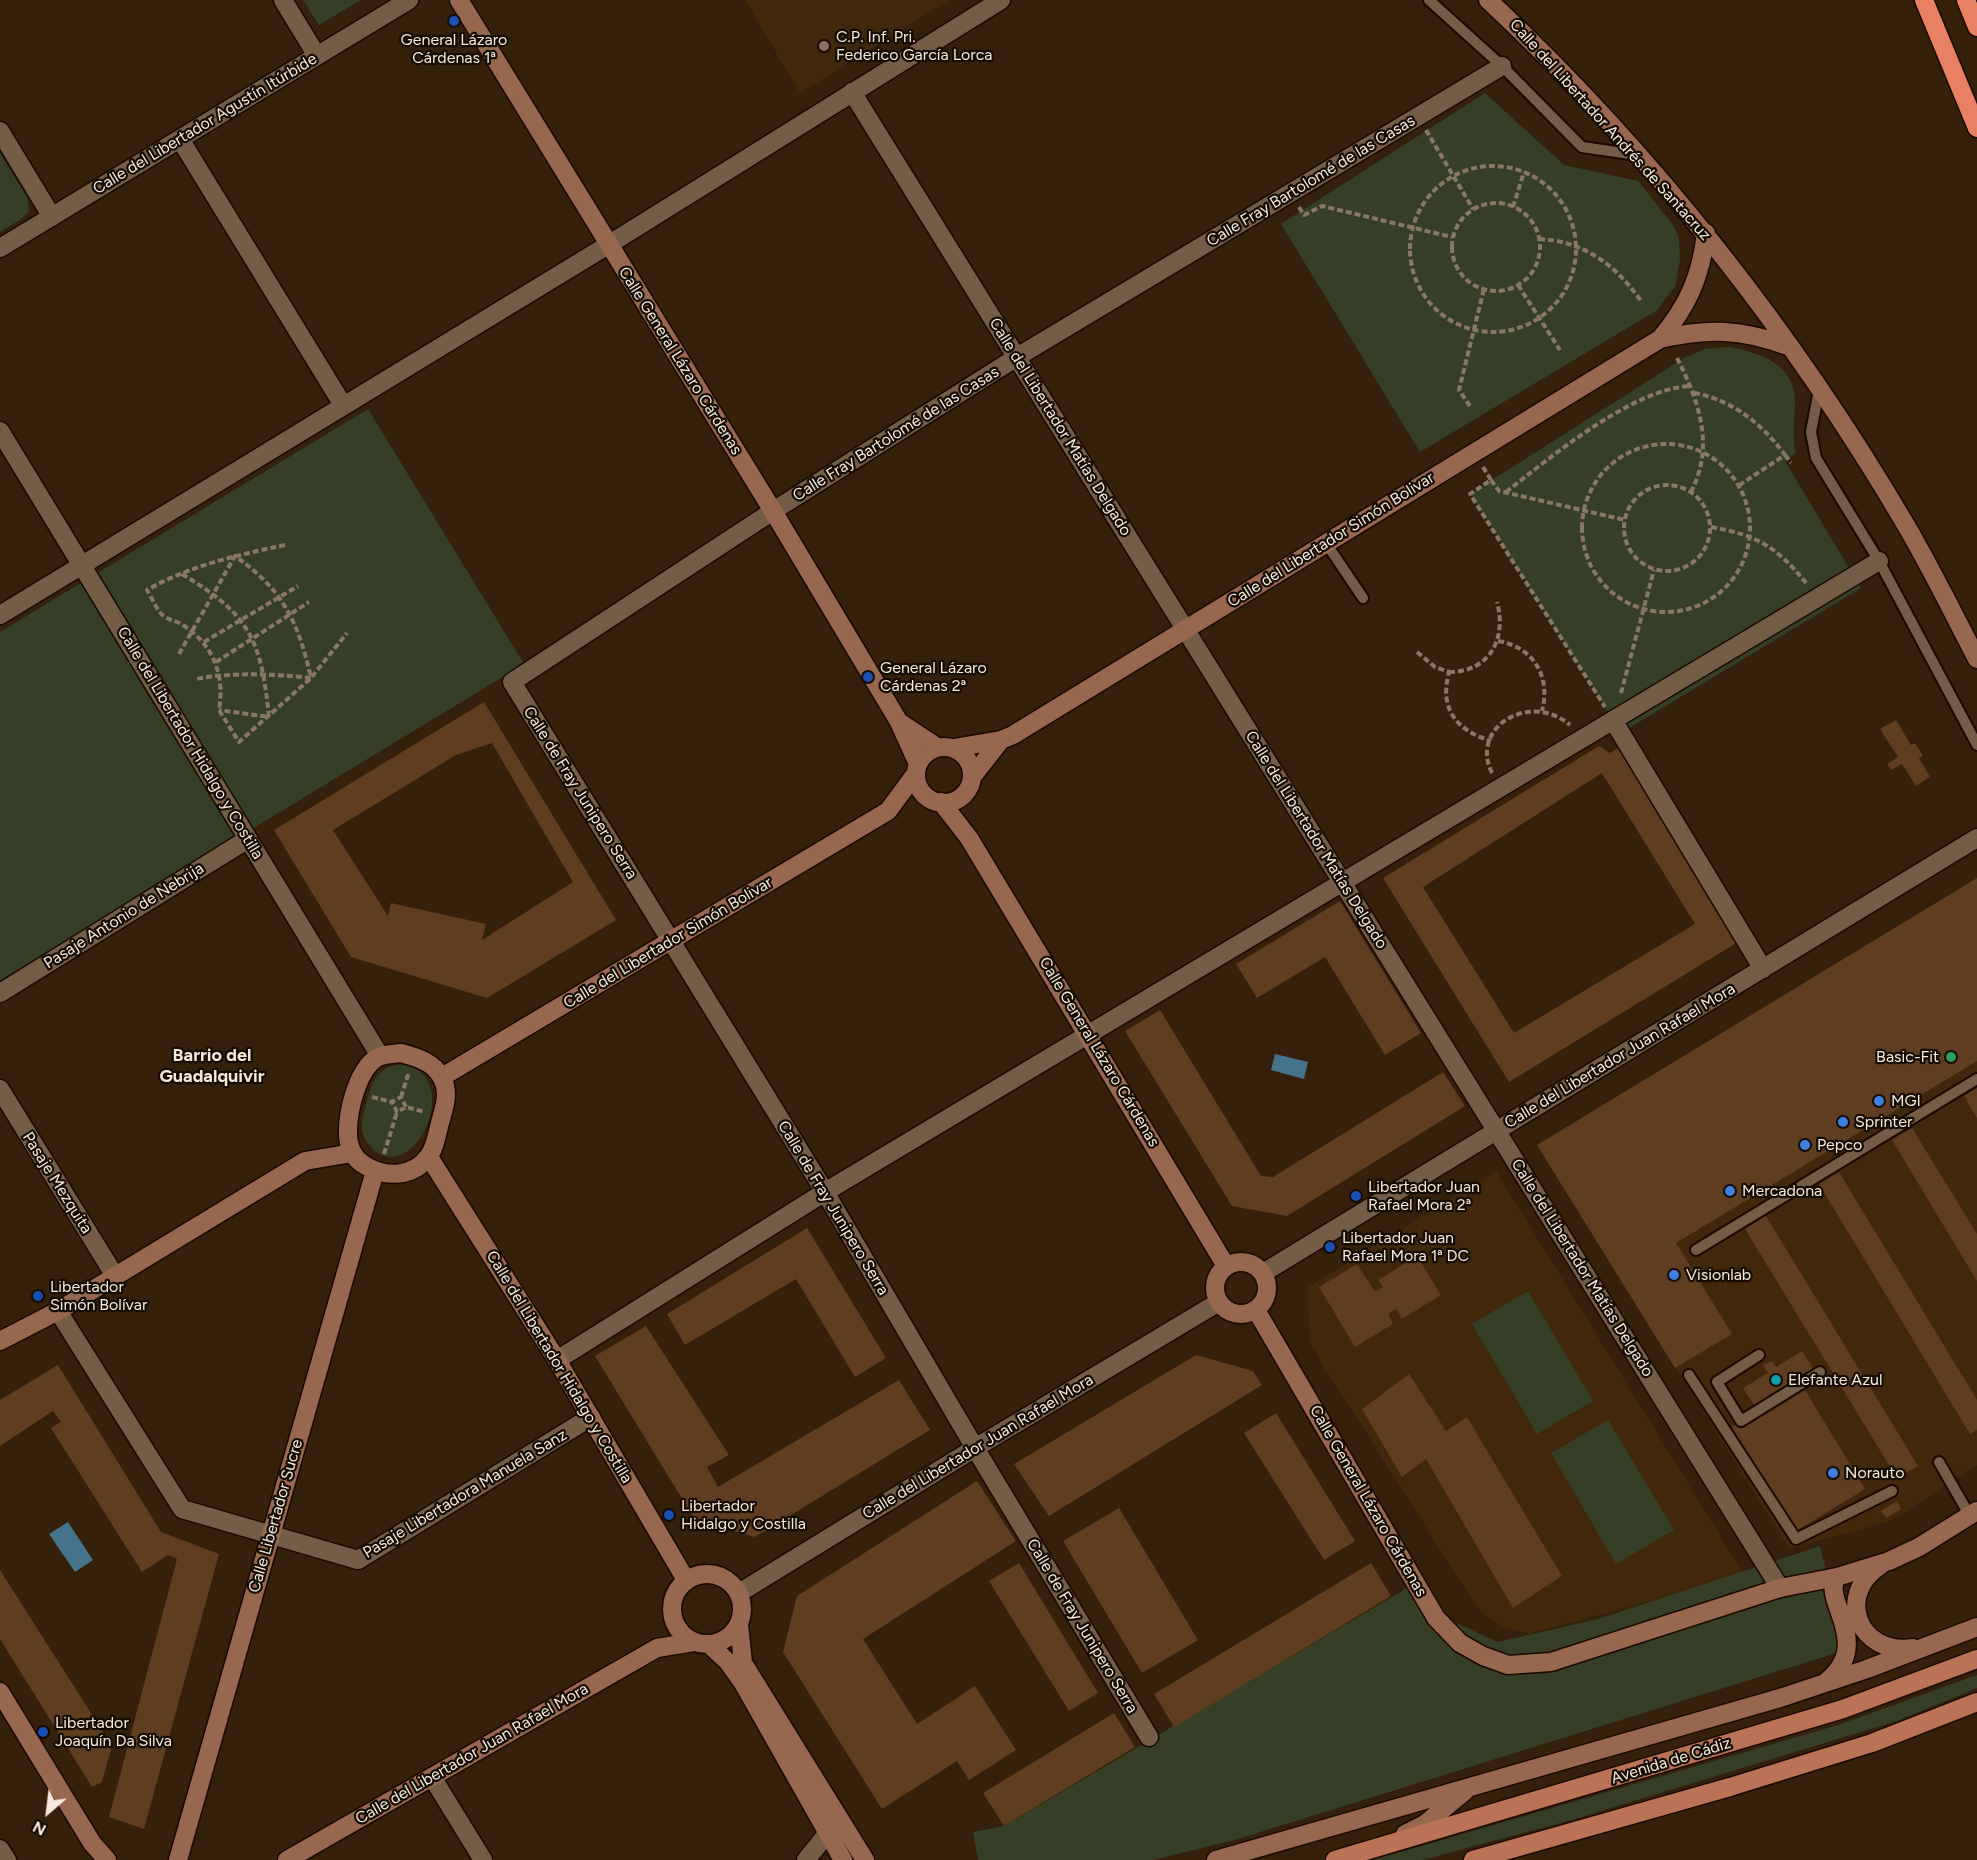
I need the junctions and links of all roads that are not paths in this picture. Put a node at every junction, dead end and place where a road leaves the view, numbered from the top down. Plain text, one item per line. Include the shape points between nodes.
1 (283, 0) edge
2 (409, 0) edge
3 (459, 0) edge
4 (1001, 0) edge
5 (1429, 0) edge
6 (1488, 0) edge
7 (1924, 0) edge
8 (1966, 0) edge
9 (1977, 27) edge
10 (317, 56) junction
11 (1502, 66) junction
12 (852, 92) junction
13 (1977, 128) edge
14 (0, 131) edge
15 (180, 139) junction
16 (1637, 155) junction
17 (52, 216) junction
18 (1706, 233) junction
19 (608, 244) junction
20 (0, 248) edge
21 (1660, 339) junction
22 (1788, 346) junction
23 (1017, 357) junction
24 (1819, 389) junction
25 (343, 405) junction
26 (0, 431) edge
27 (773, 511) junction
28 (1326, 543) junction
29 (1879, 561) junction
30 (82, 566) junction
31 (1363, 598) dead end
32 (0, 615) edge
33 (1185, 629) junction
34 (1977, 659) edge
35 (512, 682) joint
36 (1613, 720) junction
37 (899, 722) junction
38 (1001, 740) junction
39 (1977, 745) edge
40 (946, 748) junction
41 (917, 769) junction
42 (972, 777) junction
43 (964, 794) junction
44 (937, 801) junction
45 (893, 806) junction
46 (969, 838) junction
47 (1977, 838) edge
48 (248, 839) junction
49 (1342, 882) junction
50 (671, 941) junction
51 (1763, 969) junction
52 (0, 993) edge
53 (1089, 1034) junction
54 (380, 1056) junction
55 (442, 1077) junction
56 (1977, 1079) edge
57 (0, 1089) edge
58 (1496, 1131) junction
59 (352, 1154) junction
60 (429, 1156) junction
61 (375, 1171) junction
62 (825, 1192) junction
63 (1696, 1250) dead end
64 (1226, 1266) junction
65 (1263, 1273) junction
66 (115, 1276) junction
67 (1219, 1302) junction
68 (1256, 1310) junction
69 (58, 1311) junction
70 (0, 1341) edge
71 (1759, 1354) dead end
72 (557, 1360) junction
73 (1820, 1372) dead end
74 (1689, 1375) dead end
75 (591, 1418) junction
76 (975, 1448) junction
77 (1939, 1462) dead end
78 (1892, 1491) dead end
79 (1973, 1513) edge
80 (271, 1535) junction
81 (1889, 1561) junction
82 (1838, 1577) junction
83 (686, 1580) junction
84 (1780, 1588) junction
85 (739, 1593) junction
86 (1762, 1594) junction
87 (1847, 1606) junction
88 (672, 1616) junction
89 (739, 1624) junction
90 (1977, 1627) edge
91 (702, 1644) junction
92 (1930, 1645) junction
93 (657, 1648) junction
94 (1977, 1659) edge
95 (1826, 1683) junction
96 (0, 1692) edge
97 (1977, 1702) edge
98 (1149, 1737) dead end
99 (432, 1777) junction
100 (1474, 1786) junction
101 (827, 1834) junction
102 (0, 1849) edge
103 (1362, 1852) junction
104 (7, 1860) edge
105 (107, 1860) edge
106 (178, 1860) edge
107 (287, 1860) edge
108 (483, 1860) edge
109 (806, 1860) edge
110 (843, 1860) edge
111 (865, 1860) edge
112 (1216, 1860) edge
113 (1335, 1860) edge
114 (1473, 1860) edge

1 - 10 street
2 - 10 street, Calle del Libertador Agustín Itúrbide
3 - 19 street, Calle General Lázaro Cárdenas
4 - 12 street
5 - 11 lane
6 - 16 street, Calle del Libertador Andrés de Santacruz via 1530,39
7 - 13 highway
8 - 9 highway
10 - 15 street, Calle del Libertador Agustín Itúrbide
11 - 16 lane via 1582,147
11 - 23 street, Calle Fray Bartolomé de las Casas
12 - 19 street
12 - 23 street, Calle del Libertador Matías Delgado
14 - 17 street
15 - 17 street, Calle del Libertador Agustín Itúrbide
15 - 25 street
16 - 18 street, Calle del Libertador Andrés de Santacruz
17 - 20 street, Calle del Libertador Agustín Itúrbide
18 - 21 street, Calle del Libertador Simón Bolivar via 1694,291
18 - 22 street, Calle del Libertador Andrés de Santacruz
19 - 25 street
19 - 27 street, Calle General Lázaro Cárdenas
21 - 22 street, Calle del Libertador Simón Bolivar via 1725,330 1757,335
21 - 28 street, Calle del Libertador Simón Bolivar
22 - 24 street, Calle del Libertador Andrés de Santacruz
23 - 27 street, Calle Fray Bartolomé de las Casas
23 - 33 street, Calle del Libertador Matías Delgado
24 - 29 lane via 1811,432 1816,458
24 - 34 street, Calle del Libertador Andrés de Santacruz via 1907,527
25 - 30 street
26 - 30 street, Calle del Libertador Hidalgo y Costilla
27 - 35 street, Calle Fray Bartolomé de las Casas
27 - 37 street, Calle General Lázaro Cárdenas
28 - 31 lane
28 - 33 street, Calle del Libertador Simón Bolivar
29 - 36 street
29 - 39 lane
30 - 32 street
30 - 48 street, Calle del Libertador Hidalgo y Costilla
33 - 38 street, Calle del Libertador Simón Bolivar
33 - 49 street, Calle del Libertador Matías Delgado
35 - 50 street, Calle de Fray Junipero Serra
36 - 49 street
36 - 51 street
37 - 40 street, Calle General Lázaro Cárdenas
37 - 41 street, Calle General Lázaro Cárdenas
38 - 40 street, Calle del Libertador Simón Bolivar
38 - 42 street, Calle del Libertador Simón Bolivar
40 - 41 street via 929,751
40 - 42 street via 968,760
41 - 44 street via 920,789
41 - 45 street, Calle del Libertador Simón Bolivar
42 - 43 street
43 - 44 street via 957,800
43 - 46 street, Calle General Lázaro Cárdenas
44 - 45 street, Calle del Libertador Simón Bolivar
44 - 46 street, Calle General Lázaro Cárdenas
45 - 50 street, Calle del Libertador Simón Bolivar
46 - 53 street, Calle General Lázaro Cárdenas
47 - 51 street, Calle del Libertador Juan Rafael Mora
48 - 52 street, Pasaje Antonio de Nebrija
48 - 54 street, Calle del Libertador Hidalgo y Costilla
49 - 53 street
49 - 58 street, Calle del Libertador Matías Delgado
50 - 55 street, Calle del Libertador Simón Bolivar
50 - 62 street, Calle de Fray Junipero Serra
51 - 58 street, Calle del Libertador Juan Rafael Mora
53 - 62 street
53 - 64 street, Calle General Lázaro Cárdenas
54 - 55 street via 401,1053 420,1058
54 - 59 street via 367,1066 357,1092 349,1123
55 - 60 street via 446,1101
56 - 63 lane
57 - 66 street, Pasaje Mezquita
58 - 65 street, Calle del Libertador Juan Rafael Mora
58 - 84 street, Calle del Libertador Matías Delgado
59 - 61 street
59 - 66 street via 305,1161
60 - 61 street via 414,1170 395,1175
60 - 72 street, Calle del Libertador Hidalgo y Costilla
61 - 80 street, Calle Libertador Sucre
62 - 72 street
62 - 76 street, Calle de Fray Junipero Serra
64 - 65 street via 1250,1263
64 - 67 street via 1216,1279
65 - 68 street via 1266,1297
66 - 69 street
67 - 68 street via 1240,1314
67 - 76 street, Calle del Libertador Juan Rafael Mora
68 - 86 street, Calle General Lázaro Cárdenas via 1436,1618 1460,1643 1508,1665 1551,1662
69 - 70 street
69 - 80 street, Pasaje Libertadora Manuela Sanz via 182,1509
71 - 73 lane via 1717,1382 1741,1420
72 - 75 street, Calle del Libertador Hidalgo y Costilla
74 - 78 lane via 1796,1539
75 - 80 street, Pasaje Libertadora Manuela Sanz via 358,1560
75 - 83 street, Calle del Libertador Hidalgo y Costilla
76 - 85 street, Calle del Libertador Juan Rafael Mora
76 - 98 street, Calle de Fray Junipero Serra
77 - 79 lane
79 - 81 street
80 - 106 street, Calle Libertador Sucre
81 - 82 street
81 - 87 street via 1871,1572
82 - 84 street
82 - 87 street via 1851,1580
83 - 85 street via 709,1573 721,1576
83 - 88 street via 674,1596
84 - 86 street
85 - 89 street
86 - 87 street via 1816,1593
87 - 92 street via 1871,1638 1882,1645 1896,1649
87 - 95 street via 1846,1654 1841,1669
88 - 91 street via 684,1636
88 - 93 street
89 - 91 street via 727,1639
89 - 111 street via 743,1663
90 - 92 street, Avenida de Cádiz
91 - 93 street, Calle del Libertador Juan Rafael Mora
91 - 101 street via 728,1662 743,1683
92 - 95 street, Avenida de Cádiz
93 - 99 street, Calle del Libertador Juan Rafael Mora
94 - 103 main road, Avenida de Cádiz via 1834,1712
95 - 100 street, Avenida de Cádiz
96 - 105 street via 92,1843
97 - 114 main road via 1872,1743
99 - 107 street, Calle del Libertador Juan Rafael Mora
99 - 108 street
100 - 103 street, Avenida de Cádiz via 1425,1824
100 - 112 street, Avenida de Cádiz
101 - 109 street
101 - 110 street
102 - 104 street
103 - 113 main road, Avenida de Cádiz

